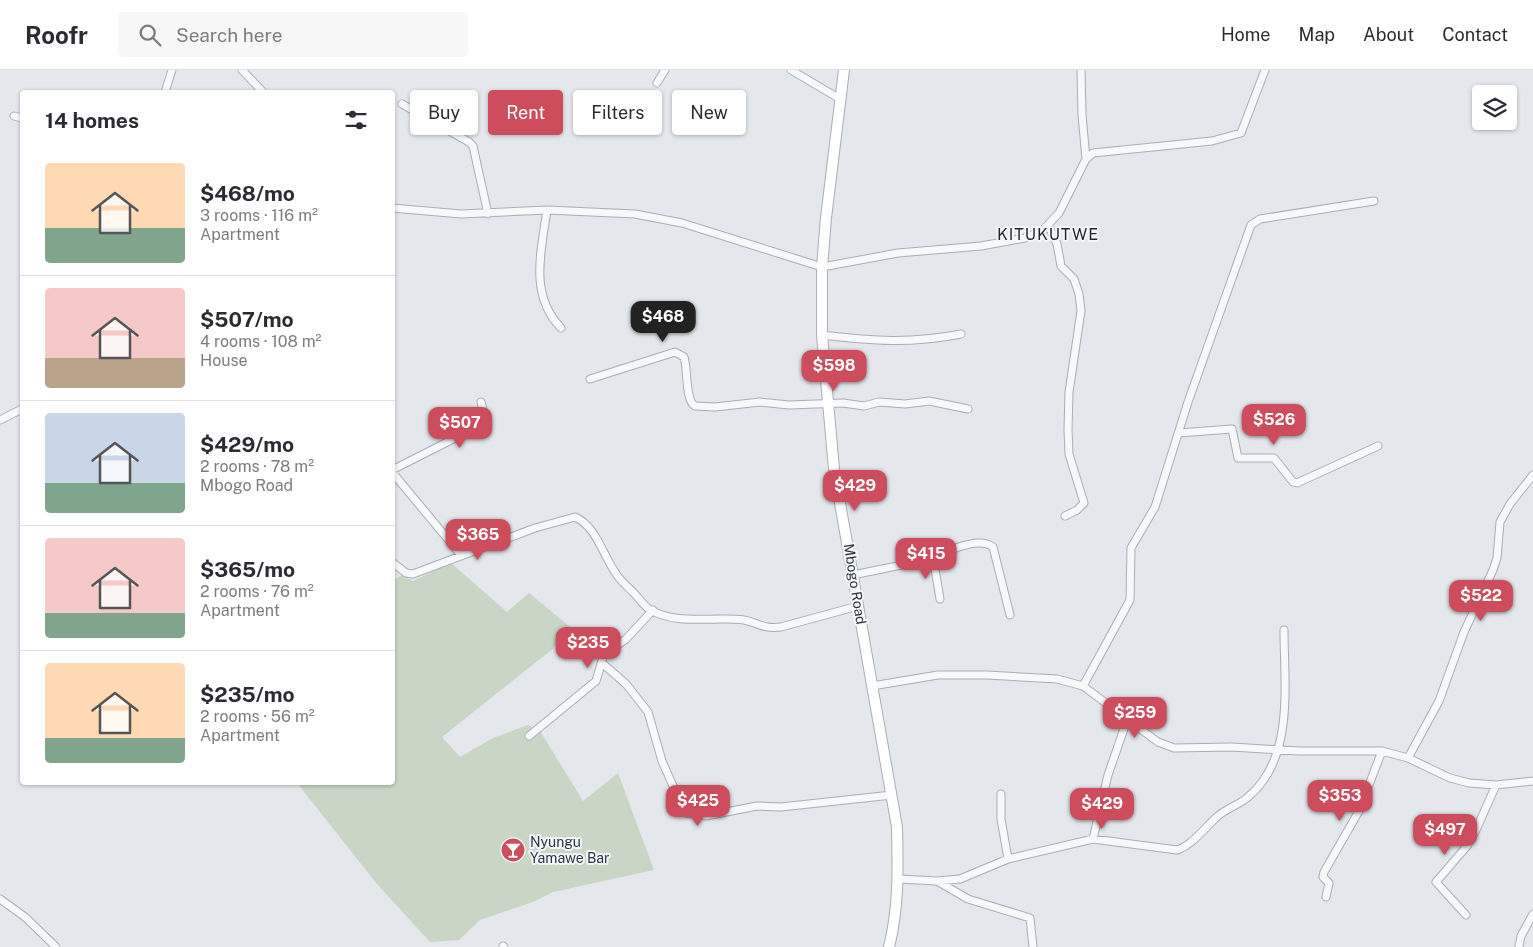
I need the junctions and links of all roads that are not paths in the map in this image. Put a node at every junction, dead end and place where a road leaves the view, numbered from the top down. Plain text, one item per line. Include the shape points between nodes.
1 (172, 70) edge
2 (242, 70) edge
3 (665, 70) edge
4 (791, 70) edge
5 (844, 70) edge
6 (1081, 70) edge
7 (1265, 70) edge
8 (657, 83) dead end
9 (166, 90) edge
10 (261, 90) edge
11 (840, 99) junction
12 (402, 104) dead end
13 (14, 116) dead end
14 (20, 118) edge
15 (1086, 159) junction
16 (1374, 201) dead end
17 (395, 208) edge
18 (546, 210) junction
19 (488, 214) junction
20 (1048, 225) junction
21 (822, 267) junction
22 (561, 328) dead end
23 (961, 334) dead end
24 (822, 335) junction
25 (590, 379) dead end
26 (481, 402) dead end
27 (828, 404) junction
28 (968, 409) dead end
29 (20, 410) edge
30 (0, 420) edge
31 (1179, 433) junction
32 (1378, 446) dead end
33 (395, 469) edge
34 (395, 475) edge
35 (1533, 475) edge
36 (1065, 516) dead end
37 (462, 555) junction
38 (933, 557) junction
39 (395, 564) edge
40 (854, 575) junction
41 (940, 599) dead end
42 (858, 606) junction
43 (653, 610) junction
44 (1010, 615) dead end
45 (1284, 630) dead end
46 (602, 663) junction
47 (872, 686) junction
48 (1083, 686) junction
49 (1127, 720) junction
50 (529, 736) dead end
51 (1278, 749) junction
52 (1382, 751) junction
53 (1408, 758) junction
54 (1533, 781) edge
55 (1496, 785) junction
56 (1001, 794) dead end
57 (892, 796) junction
58 (1093, 839) junction
59 (1008, 859) junction
60 (898, 879) junction
61 (937, 881) junction
62 (1326, 897) dead end
63 (0, 899) edge
64 (1533, 914) edge
65 (1466, 915) dead end
66 (56, 947) edge
67 (889, 947) edge
68 (1033, 947) edge
69 (1519, 947) edge

1 - 9 street
2 - 10 street
3 - 8 street
4 - 11 street
5 - 11 main road, Mbogo Road
6 - 15 street
7 - 15 street via 1244,130 1236,136 1106,151 1093,153
11 - 21 main road, Mbogo Road
12 - 19 street via 473,146
13 - 14 street
15 - 20 street via 1059,213
16 - 31 street via 1260,219 1251,225
17 - 19 street
18 - 19 street
18 - 21 street via 656,217
18 - 22 street via 539,274 544,303 550,317
20 - 21 street via 1025,238 989,245 898,253
20 - 36 street via 1057,244 1061,266 1077,285 1081,311 1069,392 1068,430 1069,454 1084,503
21 - 24 main road, Mbogo Road
23 - 24 street via 904,342
24 - 27 main road, Mbogo Road
25 - 27 street via 675,352 684,357 689,399 695,406 760,402
26 - 33 street via 484,417 477,427
27 - 28 street via 864,406 879,402 936,401
27 - 40 main road, Mbogo Road via 834,469
29 - 30 street
31 - 32 street via 1232,428 1238,458 1274,458 1297,483
31 - 48 street via 1151,517 1131,548 1130,600
34 - 37 street
35 - 53 street via 1500,522 1493,570 1464,632 1439,702
37 - 39 street via 413,574
37 - 43 street via 574,517 591,532 615,573
38 - 40 street
38 - 41 street
38 - 44 street via 958,547 991,545
40 - 42 main road, Mbogo Road
42 - 43 street via 771,628 744,620 669,616
42 - 47 main road, Mbogo Road
43 - 46 street via 626,639 609,651
45 - 51 street via 1283,724
46 - 50 street via 596,681
46 - 57 street via 626,684 648,712 662,761 685,813 706,816 757,806 781,807
47 - 48 street via 938,675 1045,677
47 - 57 main road, Mbogo Road
48 - 49 street
49 - 51 street via 1170,747
49 - 58 street via 1108,775
51 - 52 street
51 - 58 street via 1252,793 1181,848
52 - 53 street
52 - 62 street via 1359,811 1322,877 1329,883
53 - 55 street via 1458,780
54 - 55 street
55 - 65 street via 1467,846 1436,882
56 - 59 street via 1001,819
57 - 60 main road, Mbogo Road via 897,827
58 - 59 street
59 - 61 street via 960,879
60 - 61 street
60 - 67 main road, Mbogo Road via 895,923
61 - 68 street via 968,899 1030,918
63 - 66 street via 25,917
64 - 69 street

